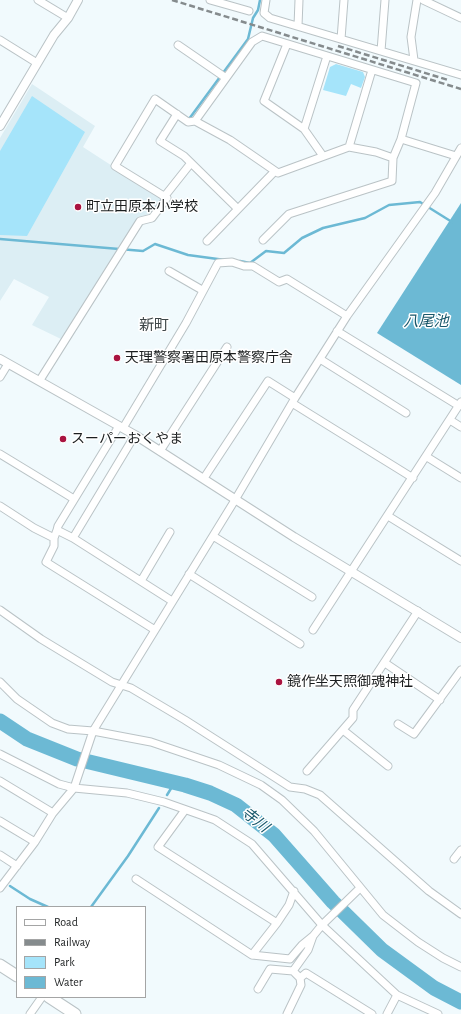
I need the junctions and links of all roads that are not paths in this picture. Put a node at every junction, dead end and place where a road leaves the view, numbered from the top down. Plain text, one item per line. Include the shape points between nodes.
1 (38, 0) edge
2 (78, 0) edge
3 (210, 0) edge
4 (266, 0) edge
5 (299, 0) edge
6 (344, 0) edge
7 (384, 0) edge
8 (417, 0) edge
9 (423, 0) edge
10 (249, 11) dead end
11 (68, 18) junction
12 (461, 18) edge
13 (298, 26) junction
14 (341, 39) junction
15 (0, 40) edge
16 (287, 44) junction
17 (178, 45) dead end
18 (381, 51) junction
19 (327, 56) junction
20 (414, 60) junction
21 (37, 63) junction
22 (372, 70) junction
23 (461, 75) edge
24 (224, 76) junction
25 (177, 114) junction
26 (196, 121) junction
27 (0, 126) edge
28 (304, 129) junction
29 (401, 139) junction
30 (349, 146) junction
31 (460, 151) edge
32 (322, 156) junction
33 (393, 158) junction
34 (192, 163) junction
35 (275, 171) junction
36 (164, 197) junction
37 (238, 208) junction
38 (263, 240) dead end
39 (207, 241) dead end
40 (169, 271) dead end
41 (202, 290) junction
42 (347, 316) junction
43 (337, 331) junction
44 (227, 347) dead end
45 (0, 359) edge
46 (320, 359) junction
47 (8, 364) junction
48 (0, 377) edge
49 (40, 380) junction
50 (294, 400) junction
51 (460, 404) edge
52 (406, 413) dead end
53 (450, 420) junction
54 (121, 427) junction
55 (461, 427) edge
56 (135, 435) junction
57 (160, 450) junction
58 (0, 454) edge
59 (427, 457) junction
60 (204, 478) junction
61 (413, 478) junction
62 (461, 478) edge
63 (74, 499) junction
64 (235, 500) junction
65 (0, 506) edge
66 (388, 516) junction
67 (57, 530) junction
68 (170, 532) dead end
69 (213, 536) junction
70 (54, 538) junction
71 (73, 538) junction
72 (461, 561) edge
73 (352, 572) junction
74 (189, 574) junction
75 (141, 581) junction
76 (312, 597) dead end
77 (172, 601) junction
78 (0, 610) edge
79 (418, 611) junction
80 (154, 630) junction
81 (313, 630) dead end
82 (461, 638) edge
83 (300, 644) dead end
84 (385, 663) junction
85 (461, 670) edge
86 (0, 682) edge
87 (121, 686) junction
88 (440, 700) junction
89 (398, 724) dead end
90 (343, 730) junction
91 (93, 733) junction
92 (0, 754) edge
93 (388, 766) dead end
94 (307, 771) dead end
95 (0, 781) edge
96 (75, 785) junction
97 (185, 810) junction
98 (53, 813) junction
99 (0, 821) edge
100 (35, 842) junction
101 (461, 850) edge
102 (0, 855) edge
103 (454, 859) dead end
104 (17, 866) junction
105 (136, 879) dead end
106 (0, 888) edge
107 (359, 889) junction
108 (294, 891) junction
109 (461, 914) edge
110 (277, 923) junction
111 (323, 924) junction
112 (314, 936) junction
113 (252, 955) junction
114 (0, 965) edge
115 (461, 967) edge
116 (293, 971) junction
117 (16, 975) edge
118 (300, 978) junction
119 (258, 989) dead end
120 (397, 994) junction
121 (41, 998) edge
122 (51, 998) edge
123 (30, 1014) edge
124 (75, 1014) edge
125 (287, 1014) edge
126 (372, 1014) edge
127 (387, 1014) edge
128 (438, 1014) edge

1 - 11 street
2 - 11 street
3 - 10 street
4 - 13 street via 264,13 270,18
5 - 13 street
6 - 14 street
7 - 18 street
8 - 20 street via 412,38
9 - 12 street
11 - 21 street
13 - 14 street
14 - 18 street
15 - 21 street
16 - 19 street
16 - 24 street via 262,36 252,42
16 - 28 street via 264,101
17 - 24 street
18 - 20 street
19 - 22 street
19 - 28 street
20 - 23 street
21 - 27 street
22 - 29 street via 416,83
22 - 30 street
24 - 26 street
25 - 26 street via 188,122
25 - 34 street via 160,141
25 - 36 street via 155,99 115,166
26 - 35 street via 230,140
28 - 32 street
29 - 31 street
29 - 33 street
30 - 32 street
30 - 33 street
31 - 42 street via 435,193
32 - 35 street via 278,174
33 - 38 street via 392,181 289,214
34 - 36 street
34 - 37 street
35 - 37 street
36 - 49 street via 167,198 152,218 140,221
37 - 39 street
40 - 41 street
41 - 42 street via 218,263 232,262 253,266 278,282 287,279
41 - 54 street via 186,323
42 - 43 street
43 - 46 street
43 - 51 street
44 - 57 street
45 - 47 street
46 - 50 street
46 - 52 street
47 - 48 street
47 - 49 street
49 - 54 street
50 - 60 street via 268,381
50 - 61 street
50 - 64 street
51 - 53 street
53 - 55 street
53 - 59 street
54 - 56 street
54 - 63 street
56 - 57 street
56 - 71 street
57 - 60 street
58 - 63 street
59 - 61 street
59 - 62 street
60 - 64 street
61 - 66 street
63 - 67 street
64 - 69 street
64 - 73 street
65 - 70 street
66 - 72 street
66 - 73 street
67 - 70 street
67 - 71 street
68 - 75 street
69 - 74 street
69 - 76 street
70 - 80 street via 54,546 46,562
71 - 75 street
73 - 79 street
73 - 81 street
74 - 77 street
74 - 83 street
75 - 77 street
77 - 80 street
78 - 87 street via 41,639
79 - 82 street
79 - 84 street
80 - 87 street
84 - 88 street
84 - 90 street via 353,710 353,718
85 - 88 street
86 - 91 street via 17,699 52,723 68,729
87 - 91 street
87 - 109 street via 131,688 178,716 290,787 320,795 430,891
88 - 89 street via 414,734
90 - 93 street
90 - 94 street
91 - 96 street
91 - 107 street via 151,742 219,765 261,785 282,800 314,830
92 - 96 street via 46,779
95 - 98 street
96 - 97 street via 127,793
96 - 98 street
97 - 108 street via 215,820 252,844
97 - 110 street via 158,847
98 - 100 street
99 - 100 street
100 - 104 street
101 - 103 street
102 - 104 street
104 - 106 street
105 - 113 street
107 - 111 street
107 - 115 street via 383,915 418,942
108 - 110 street via 289,905
108 - 111 street
110 - 113 street
111 - 112 street
111 - 120 street
112 - 113 street via 290,959
112 - 116 street via 308,950
114 - 117 highway
116 - 118 street
116 - 119 street via 270,969
118 - 125 street via 301,985
118 - 126 street via 306,973
120 - 127 street
120 - 128 street
121 - 123 street
122 - 124 highway

